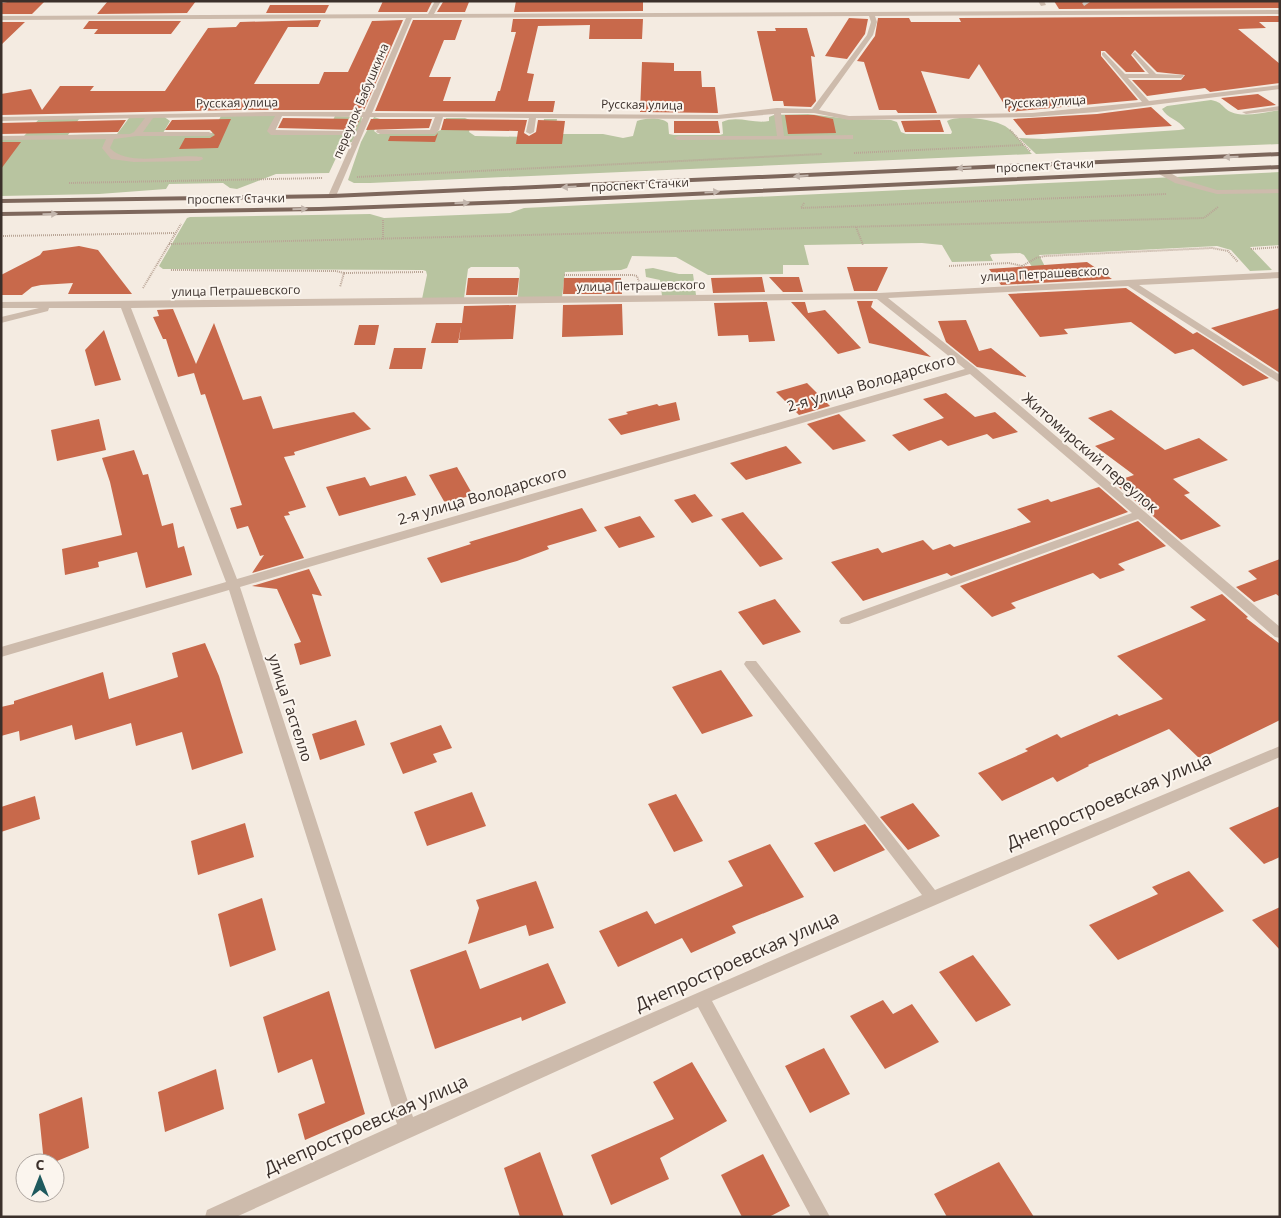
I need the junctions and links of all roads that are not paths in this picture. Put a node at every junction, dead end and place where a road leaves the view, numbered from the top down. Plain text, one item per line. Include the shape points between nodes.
1 (438, 1) edge
2 (1087, 4) dead end
3 (1280, 12) edge
4 (1094, 13) junction
5 (871, 14) junction
6 (410, 16) junction
7 (430, 16) junction
8 (1, 18) edge
9 (1104, 54) dead end
10 (1135, 54) dead end
11 (1123, 76) junction
12 (1154, 76) junction
13 (1180, 76) dead end
14 (1280, 88) edge
15 (1147, 104) junction
16 (1280, 108) edge
17 (777, 110) junction
18 (814, 111) junction
19 (1246, 112) dead end
20 (280, 114) junction
21 (366, 114) junction
22 (440, 114) junction
23 (533, 115) junction
24 (151, 116) junction
25 (1, 119) edge
26 (380, 132) dead end
27 (530, 132) dead end
28 (340, 133) dead end
29 (137, 134) junction
30 (209, 134) dead end
31 (111, 136) junction
32 (1, 138) edge
33 (678, 138) dead end
34 (781, 138) junction
35 (850, 138) dead end
36 (1280, 154) edge
37 (199, 159) dead end
38 (1280, 167) edge
39 (1162, 172) junction
40 (1280, 191) edge
41 (332, 196) junction
42 (1, 201) edge
43 (1, 214) edge
44 (1280, 275) edge
45 (1128, 282) junction
46 (879, 296) junction
47 (1, 304) edge
48 (62, 305) junction
49 (129, 305) junction
50 (1, 320) edge
51 (972, 370) junction
52 (1280, 380) edge
53 (1138, 515) junction
54 (234, 586) junction
55 (844, 621) dead end
56 (1280, 634) edge
57 (1, 652) edge
58 (751, 664) dead end
59 (1280, 751) edge
60 (932, 898) junction
61 (702, 999) junction
62 (407, 1127) junction
63 (214, 1217) edge
64 (821, 1217) edge

1 - 7 street
2 - 4 street
3 - 4 street
4 - 5 street
5 - 7 street
5 - 18 street via 874,22 870,35
6 - 7 street
6 - 8 street
6 - 21 street, переулок Бабушкина
9 - 11 street
10 - 12 street
11 - 12 street
11 - 15 street
12 - 13 street
14 - 15 street, Русская улица
15 - 18 street, Русская улица via 998,116 849,118
16 - 19 street
17 - 18 street, Русская улица
17 - 23 street, Русская улица via 718,117
17 - 34 street
20 - 21 street, Русская улица
20 - 24 street, Русская улица
20 - 28 street via 271,131 274,133
21 - 22 street, Русская улица
21 - 41 street, переулок Бабушкина
22 - 23 street, Русская улица
22 - 26 street via 432,132
23 - 27 street
24 - 25 street, Русская улица
24 - 29 street
29 - 30 street
29 - 31 street
31 - 32 street
31 - 37 street via 106,148 114,157 134,160
33 - 34 street
34 - 35 street
36 -> 41 main road, проспект Стачки
38 - 39 main road, проспект Стачки
39 - 40 street via 1178,181 1217,192
43 -> 39 main road, проспект Стачки via 320,209
41 - 42 main road, проспект Стачки
44 - 45 street, улица Петрашевского
45 - 46 street, улица Петрашевского
45 - 52 street
46 - 49 street, улица Петрашевского
46 - 51 street, Житомирский переулок
47 - 48 street, улица Петрашевского
48 - 49 street, улица Петрашевского
48 - 50 street
49 - 54 street, улица Гастелло
51 - 53 street, Житомирский переулок
51 - 54 street, 2-я улица Володарского
53 - 55 street
53 - 56 street, Житомирский переулок
54 - 57 street, 2-я улица Володарского
54 - 62 street, улица Гастелло
58 - 60 street
59 - 60 street, Днепростроевская улица
60 - 61 street, Днепростроевская улица
61 - 62 street, Днепростроевская улица
61 - 64 street
62 - 63 street, Днепростроевская улица

